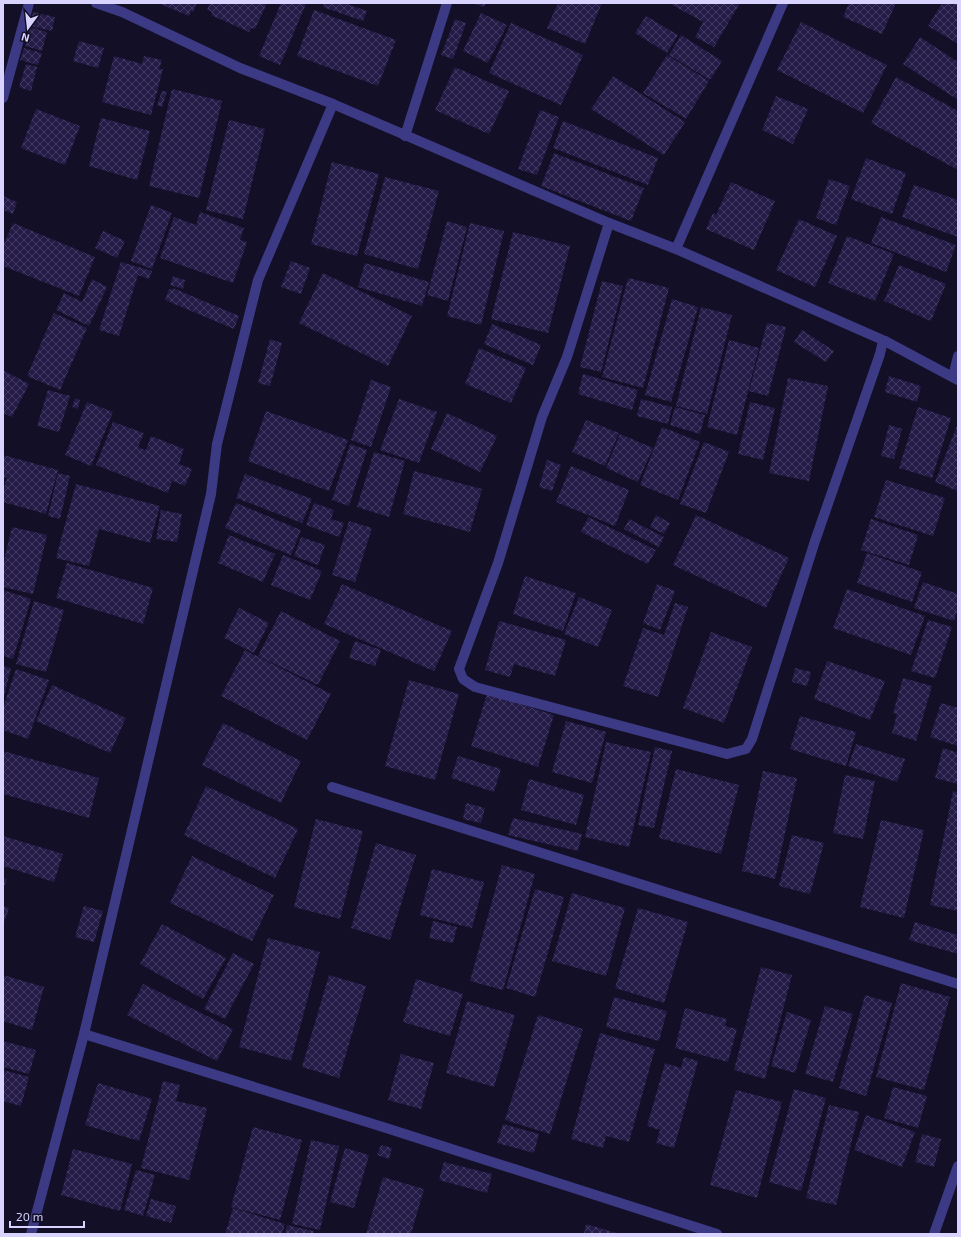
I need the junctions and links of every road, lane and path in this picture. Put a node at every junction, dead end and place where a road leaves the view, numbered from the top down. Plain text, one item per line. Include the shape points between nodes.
1 (29, 3) edge
2 (96, 3) edge
3 (447, 3) edge
4 (784, 3) edge
5 (124, 8) edge
6 (3, 98) edge
7 (333, 104) junction
8 (405, 136) junction
9 (609, 223) junction
10 (676, 249) junction
11 (885, 340) junction
12 (958, 356) edge
13 (955, 379) edge
14 (332, 787) dead end
15 (958, 984) edge
16 (84, 1034) junction
17 (958, 1166) edge
18 (31, 1234) edge
19 (717, 1234) edge
20 (934, 1234) edge

1 - 6 street
2 - 5 street
3 - 8 street
4 - 10 street
5 - 7 street via 240,68
7 - 8 street
7 - 16 street via 258,280 217,444 211,494
8 - 9 street
9 - 10 street
9 - 11 street via 567,357 542,417 498,563 459,669 463,679 475,686 727,754 746,749 752,739 815,541
10 - 11 street
11 - 13 street
12 - 13 street
14 - 15 street
16 - 18 street
16 - 19 street
17 - 20 street

